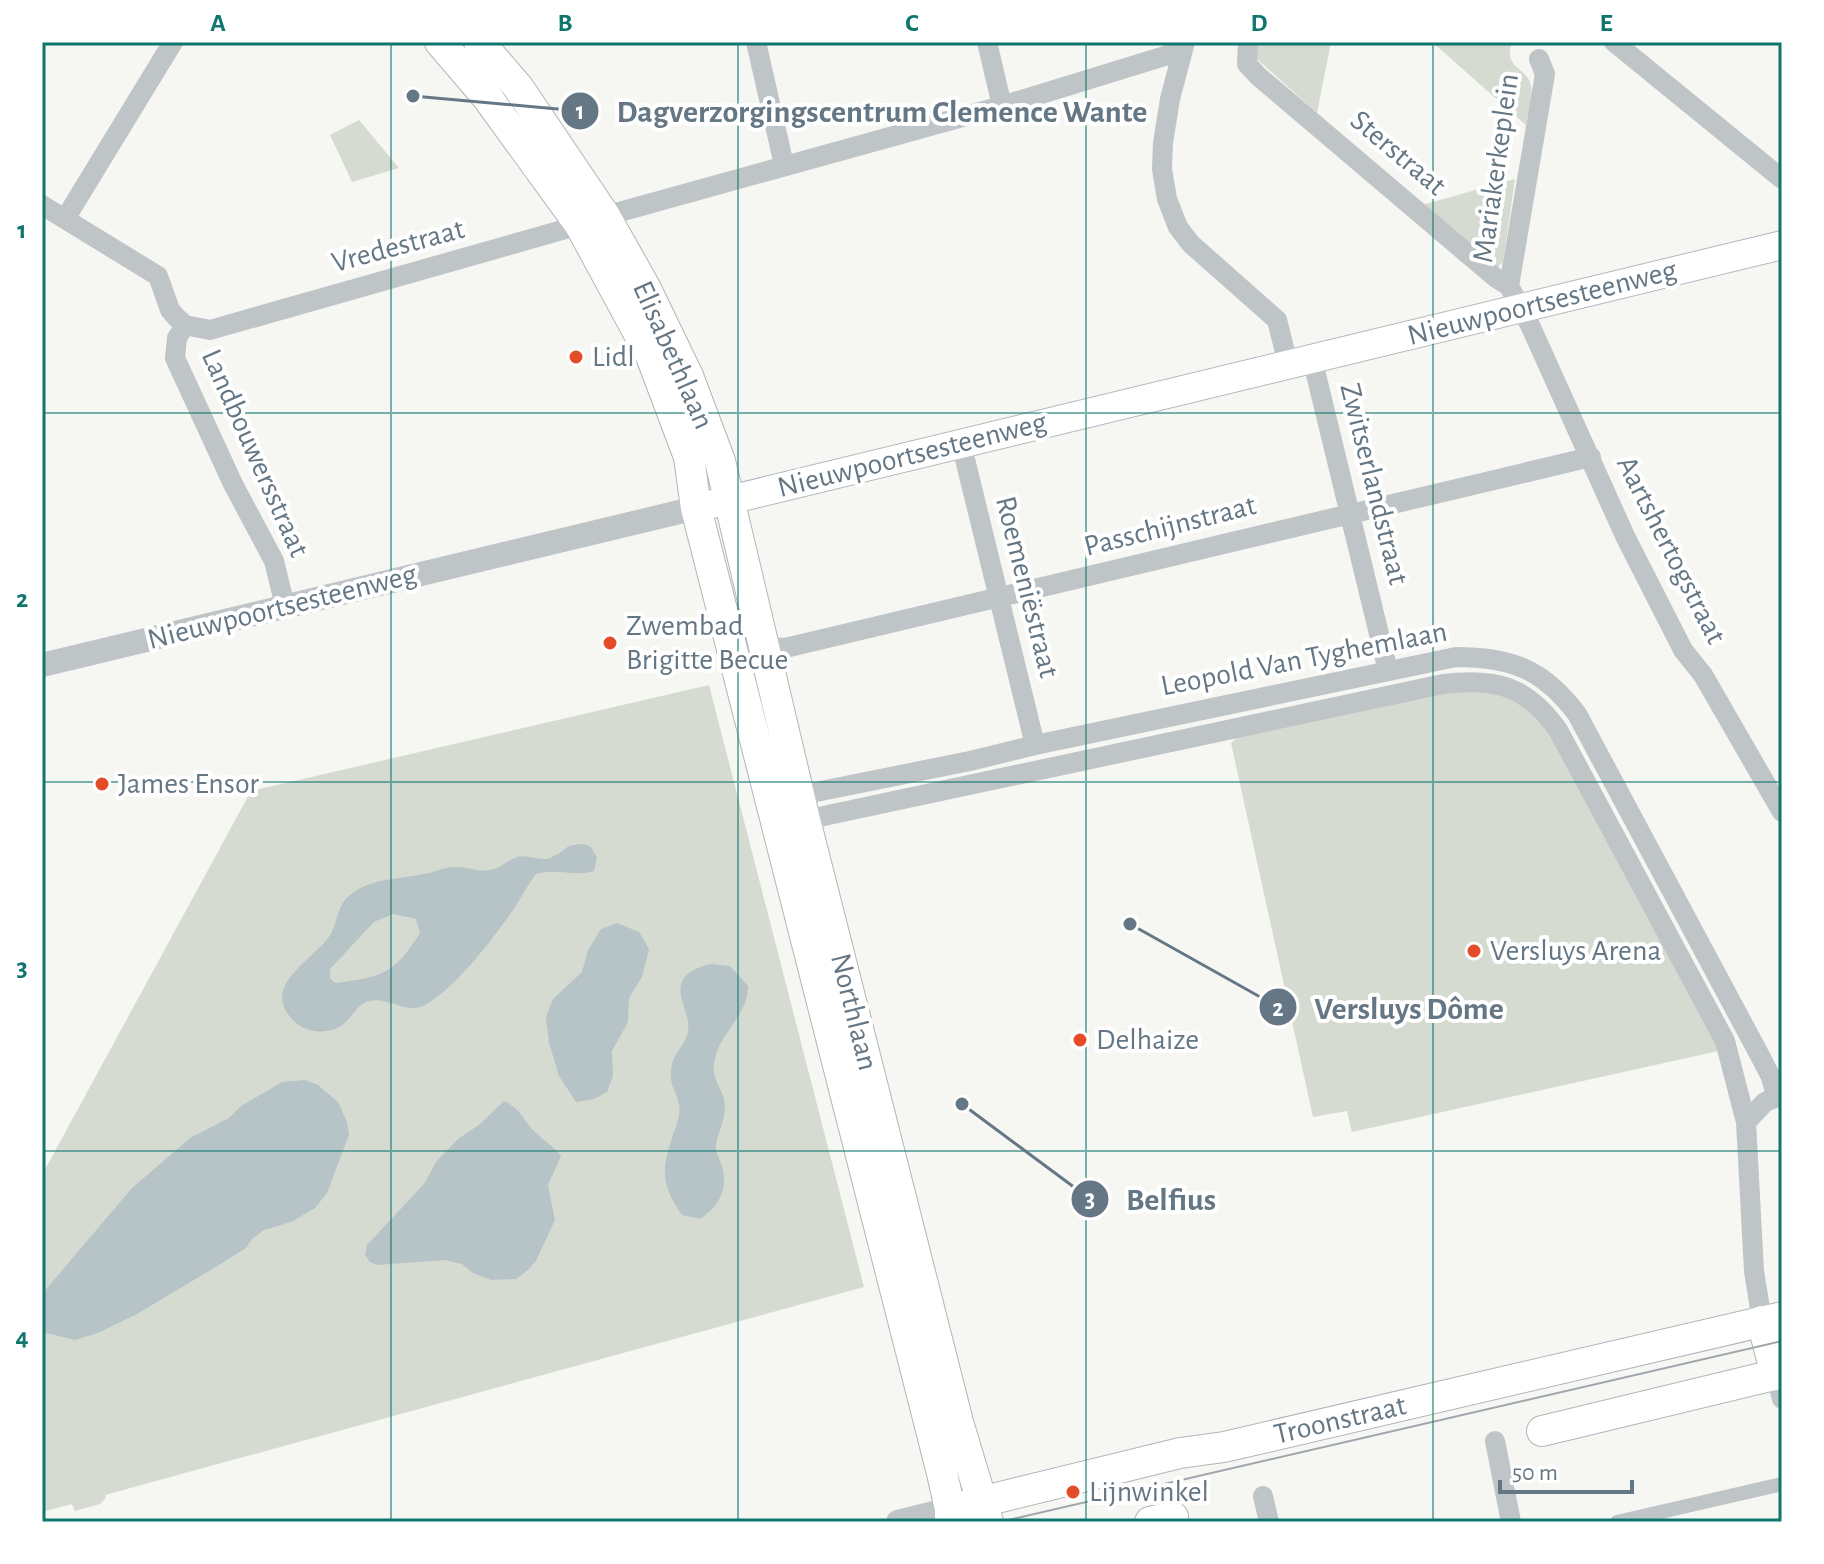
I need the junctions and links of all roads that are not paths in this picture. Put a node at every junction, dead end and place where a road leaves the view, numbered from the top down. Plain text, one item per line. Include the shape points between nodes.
1 (173, 42) edge
2 (440, 42) edge
3 (479, 42) edge
4 (756, 42) edge
5 (987, 42) edge
6 (1248, 42) edge
7 (1614, 42) edge
8 (1183, 46) edge
9 (1539, 59) dead end
10 (1002, 106) junction
11 (784, 165) junction
12 (1782, 179) edge
13 (42, 205) edge
14 (65, 219) junction
15 (592, 221) junction
16 (1782, 245) edge
17 (1514, 297) junction
18 (185, 325) junction
19 (1300, 361) junction
20 (961, 443) junction
21 (1591, 457) junction
22 (729, 500) junction
23 (696, 508) junction
24 (1350, 513) junction
25 (999, 598) junction
26 (285, 606) junction
27 (763, 647) junction
28 (42, 665) edge
29 (1388, 671) junction
30 (1035, 745) junction
31 (802, 806) junction
32 (1782, 812) edge
33 (1779, 1096) edge
34 (1746, 1122) junction
35 (1772, 1319) edge
36 (1780, 1382) edge
37 (1542, 1431) dead end
38 (1495, 1441) dead end
39 (1782, 1484) edge
40 (1263, 1496) dead end
41 (984, 1512) edge
42 (950, 1516) edge
43 (898, 1522) edge
44 (1269, 1522) edge
45 (1511, 1522) edge
46 (1617, 1522) edge

1 - 14 street
2 - 15 main road, Elisabethlaan
3 - 15 main road, Elisabethlaan via 518,87
4 - 11 street
5 - 10 street
6 - 17 street, Sterstraat via 1247,64 1258,76
7 - 12 street
8 - 10 street, Vredestraat
8 - 19 street, Zwitserlandstraat via 1163,143 1167,199 1191,244 1277,320
9 - 17 street, Mariakerkeplein via 1545,74
10 - 11 street, Vredestraat
11 - 15 street, Vredestraat
13 - 14 street
14 - 18 street via 158,276 170,310
15 - 18 street, Vredestraat via 210,330
15 - 22 main road, Elisabethlaan via 645,287 688,376
15 - 23 main road, Elisabethlaan via 689,457
16 - 17 main road, Nieuwpoortsesteenweg
17 - 19 main road, Nieuwpoortsesteenweg
17 - 21 street, Aartshertogstraat
18 - 26 street, Landbouwersstraat via 175,358 274,561
19 - 20 main road, Nieuwpoortsesteenweg
19 - 24 street, Zwitserlandstraat
20 - 22 main road, Nieuwpoortsesteenweg
20 - 25 street, Roemeniëstraat
21 - 24 street, Passchijnstraat
21 - 32 street, Aartshertogstraat via 1683,650 1703,675
22 - 23 main road, Nieuwpoortsesteenweg
22 - 27 main road, Northlaan
23 - 26 street, Nieuwpoortsesteenweg
23 - 42 main road, Northlaan
24 - 25 street, Passchijnstraat
24 - 29 street, Zwitserlandstraat
25 - 27 street, Passchijnstraat via 785,648
25 - 30 street, Roemeniëstraat
26 - 28 street, Nieuwpoortsesteenweg
27 - 31 main road, Northlaan
29 - 30 street, Leopold Van Tyghemlaan
29 - 33 street, Leopold Van Tyghemlaan via 1456,657 1502,659 1537,674 1566,700
30 - 31 street, Leopold Van Tyghemlaan via 811,793
31 - 34 street, Leopold Van Tyghemlaan via 1443,684 1485,681 1505,686 1536,703 1558,730 1725,1041
31 - 41 main road, Northlaan
33 - 34 street, Leopold Van Tyghemlaan
34 - 35 street, Leopold Van Tyghemlaan via 1754,1271
35 - 36 main road
35 - 41 main road, Troonstraat via 1180,1453
36 - 37 main road
38 - 45 street
39 - 46 street
40 - 44 street
41 - 42 main road, Troonstraat
42 - 43 street, Troonstraat

